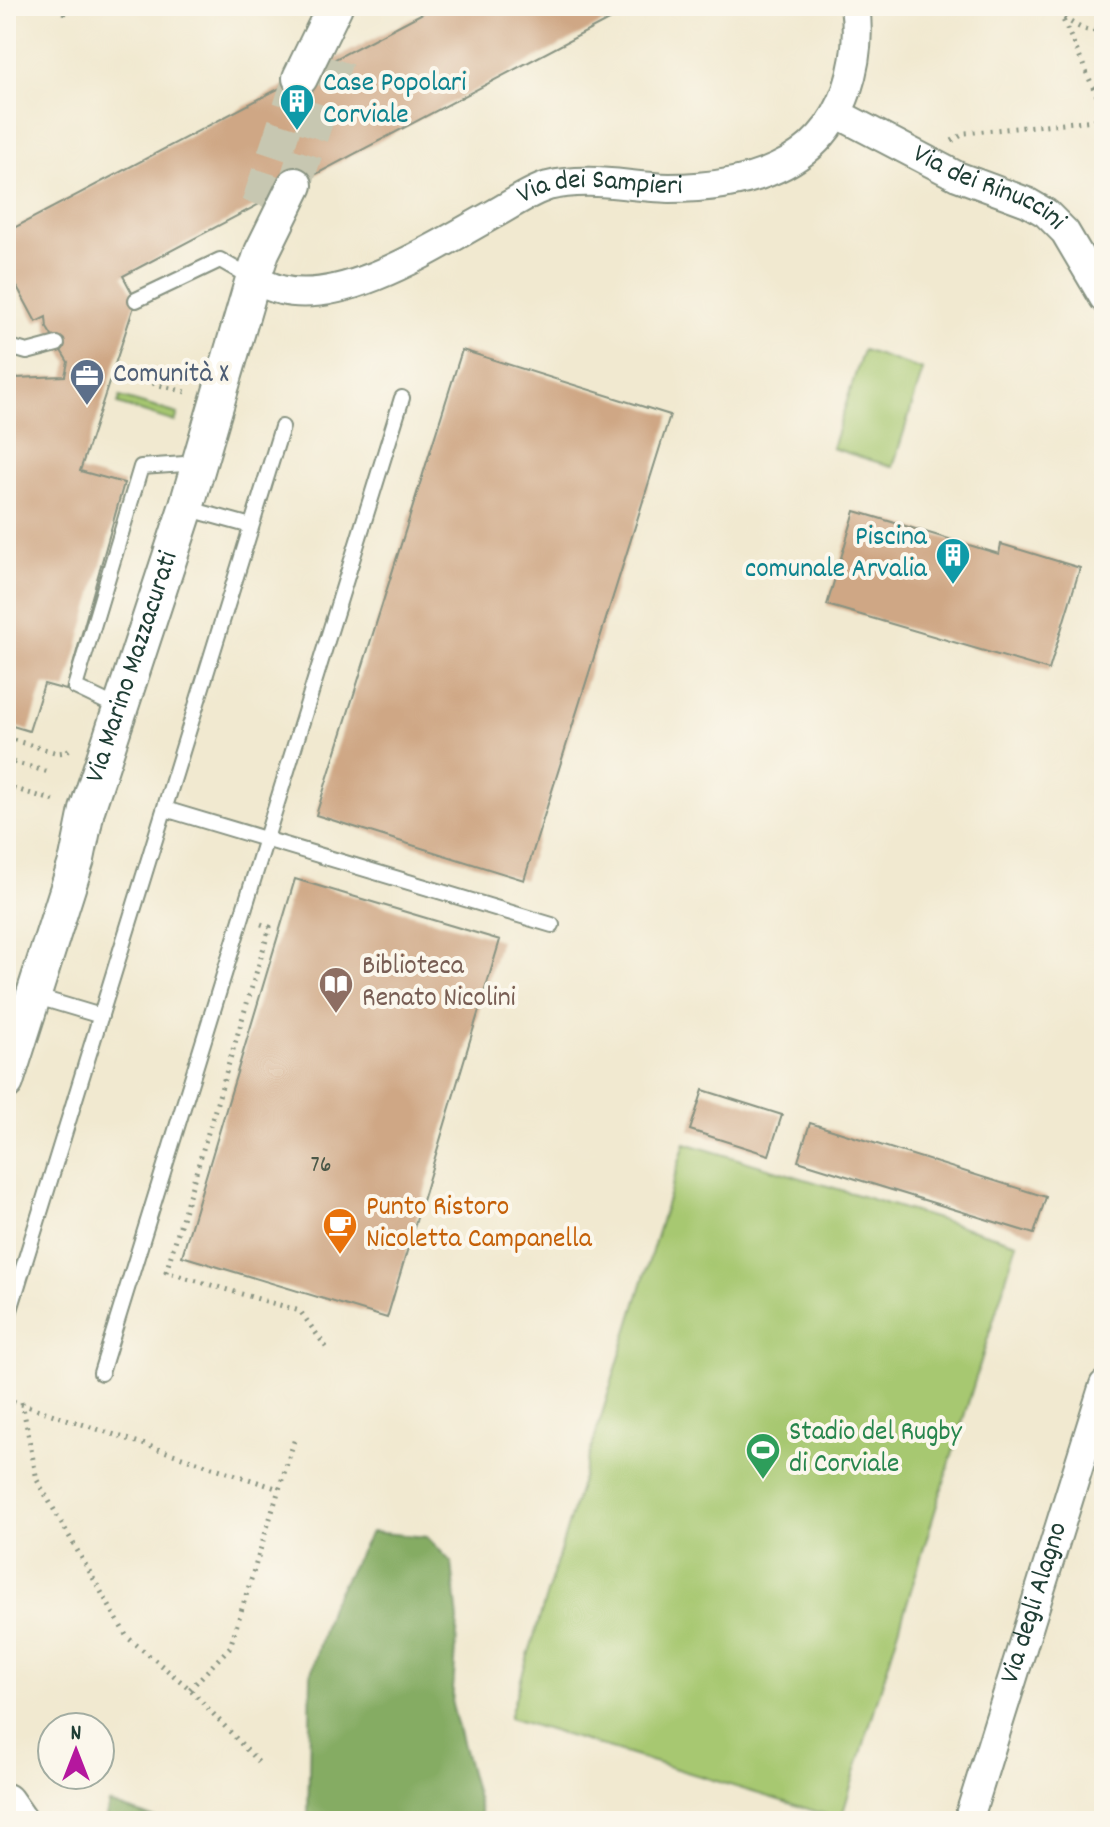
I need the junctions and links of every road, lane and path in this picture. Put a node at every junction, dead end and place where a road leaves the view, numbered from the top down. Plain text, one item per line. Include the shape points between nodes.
1 (66, 6) edge
2 (336, 6) edge
3 (855, 6) edge
4 (1057, 6) edge
5 (64, 15) dead end
6 (1063, 18) junction
7 (1104, 29) edge
8 (336, 59) tunnel mouth
9 (300, 78) tunnel mouth
10 (1102, 102) edge
11 (1104, 112) edge
12 (838, 114) junction
13 (1104, 119) edge
14 (925, 160) junction
15 (295, 185) tunnel mouth
16 (258, 205) tunnel mouth
17 (257, 266) junction
18 (1104, 298) edge
19 (136, 300) dead end
20 (57, 344) dead end
21 (6, 346) edge
22 (114, 373) dead end
23 (9, 377) dead end
24 (6, 386) edge
25 (402, 398) dead end
26 (218, 401) junction
27 (282, 427) dead end
28 (199, 462) junction
29 (186, 508) junction
30 (251, 526) junction
31 (116, 721) junction
32 (6, 738) edge
33 (6, 760) edge
34 (52, 773) dead end
35 (6, 786) edge
36 (56, 801) dead end
37 (165, 809) junction
38 (266, 841) junction
39 (241, 918) junction
40 (552, 925) dead end
41 (34, 996) junction
42 (101, 1016) junction
43 (6, 1082) edge
44 (6, 1323) edge
45 (326, 1347) dead end
46 (101, 1373) dead end
47 (1104, 1385) edge
48 (6, 1399) edge
49 (22, 1402) junction
50 (295, 1438) dead end
51 (279, 1489) junction
52 (190, 1689) junction
53 (261, 1765) dead end
54 (6, 1801) edge
55 (20, 1821) edge
56 (968, 1821) edge

1 - 5 path
2 - 8 street
2 - 9 street
3 - 12 street, Via dei Sampieri via 854,68
4 - 6 path
6 - 7 path via 1092,32
6 - 10 path
10 - 11 path
12 - 14 street, Via dei Rinuccini
12 - 17 street, Via dei Sampieri via 815,142 784,166 745,180 711,187 582,181 545,187 379,276 315,292 282,291
13 - 14 path via 965,133
14 - 18 street, Via dei Rinuccini via 1046,213 1065,232
15 - 17 street, Via Marino Mazzacurati
16 - 17 street, Via Marino Mazzacurati
17 - 19 lane via 220,260
17 - 26 street, Via Marino Mazzacurati
20 - 21 lane via 27,352
22 - 26 path
23 - 24 path
25 - 38 lane
26 - 28 street, Via Marino Mazzacurati
27 - 30 lane
28 - 29 street, Via Marino Mazzacurati
28 - 31 lane via 141,467 75,687
29 - 30 lane
29 - 31 street, Via Marino Mazzacurati
30 - 37 lane
31 - 32 path via 80,730 66,752
31 - 41 street, Via Marino Mazzacurati
33 - 34 path
35 - 36 path
37 - 38 lane
37 - 42 lane
38 - 39 lane
38 - 40 lane
39 - 45 path via 270,927 166,1272 300,1311
39 - 46 lane
41 - 42 lane
41 - 43 street, Via Marino Mazzacurati
42 - 44 lane
47 - 56 street, Via degli Alagno
48 - 49 path
49 - 51 path
49 - 52 path via 37,1480 127,1637
50 - 51 path
51 - 52 path via 230,1647
52 - 53 path
54 - 55 street

